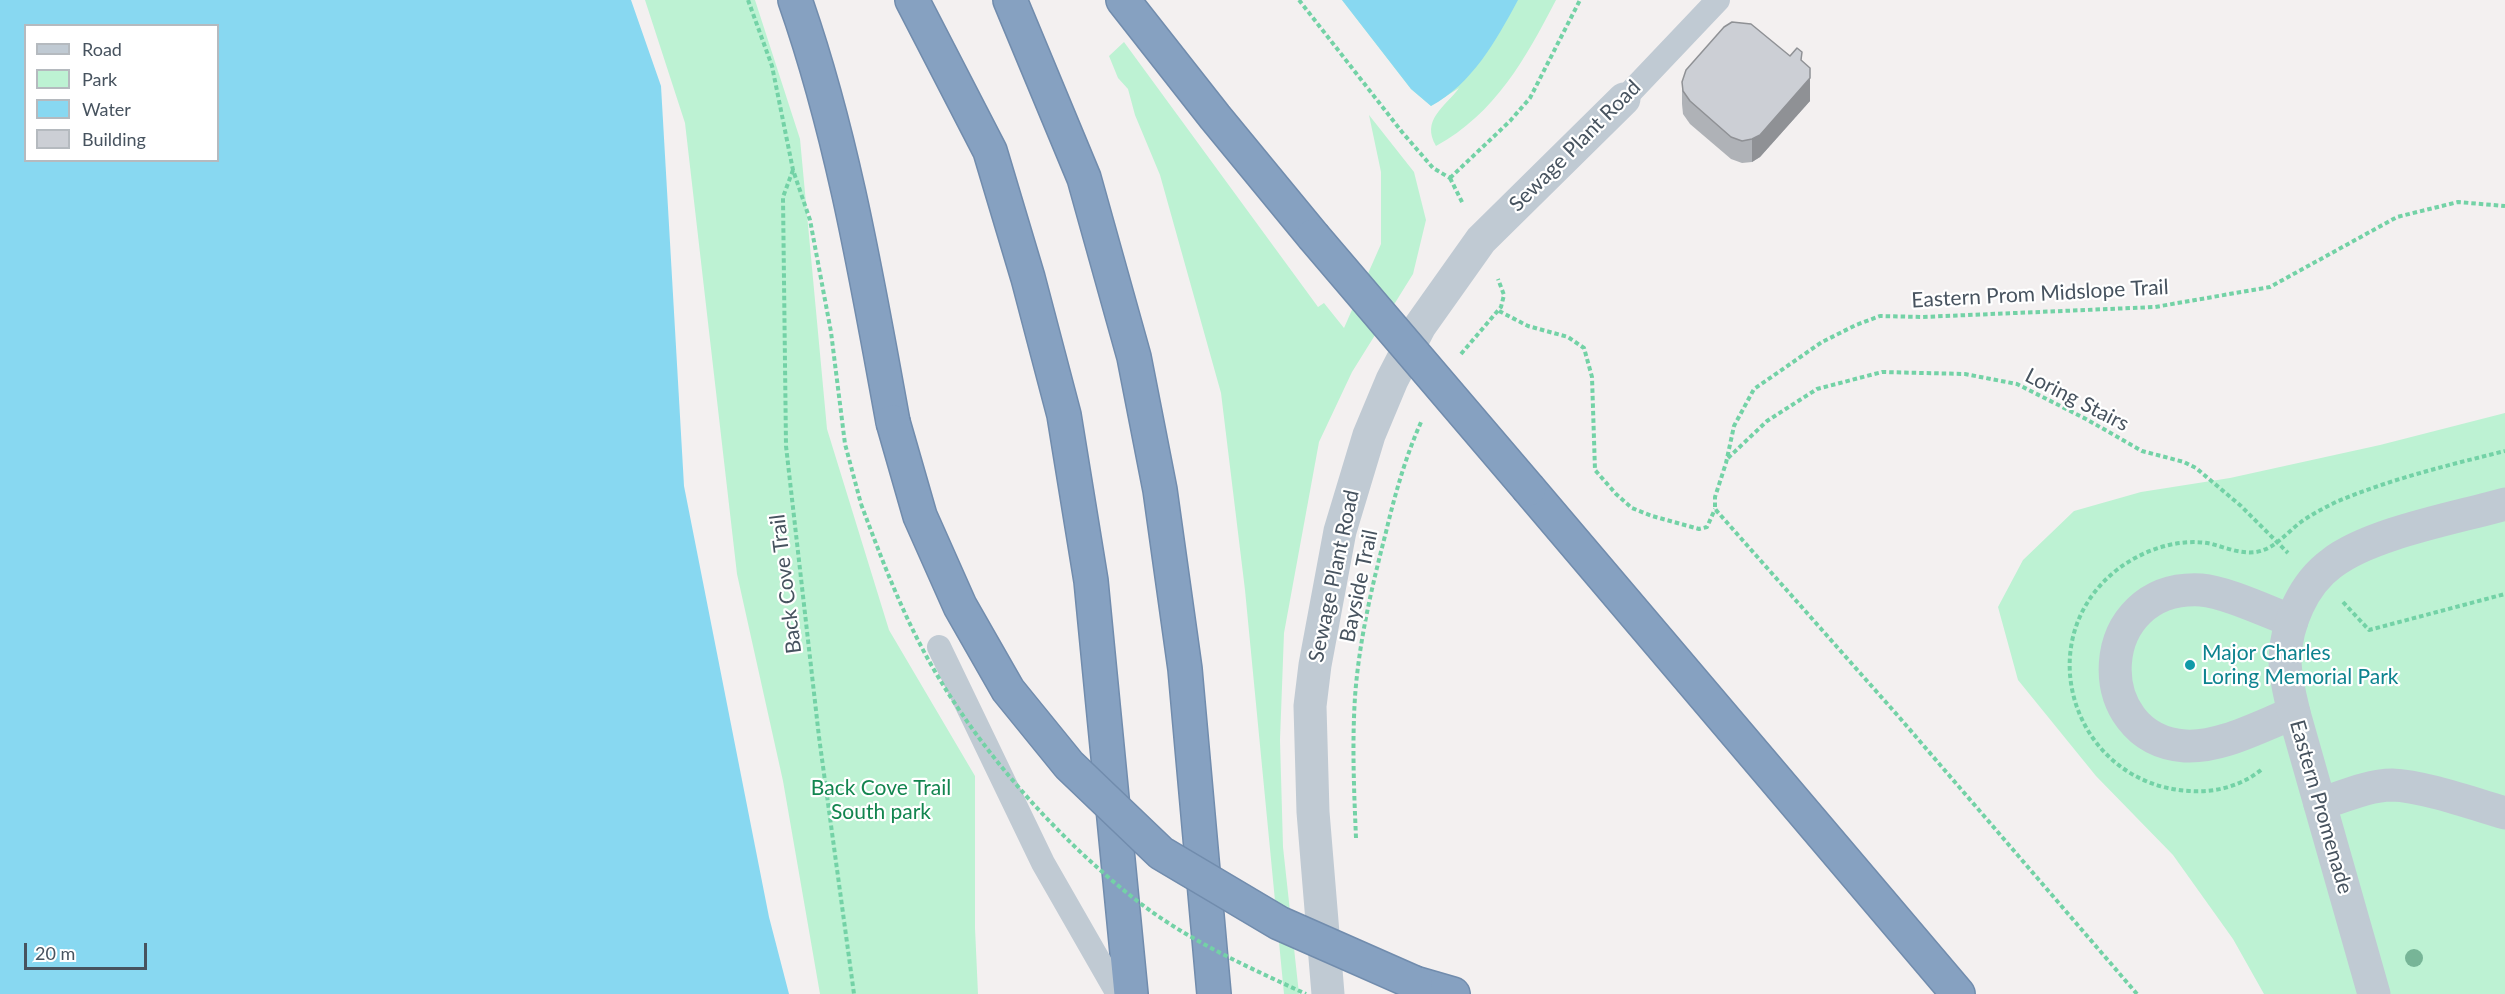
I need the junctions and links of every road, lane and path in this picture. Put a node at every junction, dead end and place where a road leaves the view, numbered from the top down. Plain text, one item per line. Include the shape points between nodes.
1 (748, 0) edge
2 (795, 0) edge
3 (912, 0) edge
4 (1010, 0) edge
5 (1123, 0) edge
6 (1299, 0) edge
7 (1580, 0) edge
8 (1718, 0) edge
9 (1624, 99) joint
10 (793, 170) junction
11 (2505, 206) edge
12 (1502, 287) dead end
13 (1499, 311) junction
14 (1459, 357) dead end
15 (1426, 411) dead end
16 (1727, 459) junction
17 (861, 504) dead end
18 (2505, 504) edge
19 (1715, 509) junction
20 (2289, 554) dead end
21 (2505, 594) edge
22 (2342, 602) dead end
23 (2292, 621) junction
24 (939, 647) dead end
25 (2294, 713) junction
26 (2320, 804) junction
27 (2505, 813) edge
28 (1356, 839) dead end
29 (1426, 989) edge
30 (854, 994) edge
31 (1118, 994) edge
32 (1131, 994) edge
33 (1214, 994) edge
34 (1328, 994) edge
35 (1453, 994) edge
36 (1959, 994) edge
37 (2137, 994) edge
38 (2374, 994) edge

1 - 10 path via 772,66
2 - 29 highway, bridge via 835,134 858,230 893,422 920,516 960,606 1008,690 1069,765 1161,853 1279,923
3 - 32 highway via 990,151 1064,415 1091,581
4 - 33 highway via 1084,178 1134,357 1160,490 1185,669
5 - 36 highway, bridge via 1313,236
6 - 7 path via 1426,161 1450,178 1530,98
8 - 9 lane, Sewage Plant Road
9 - 34 street, Sewage Plant Road via 1480,240 1420,326 1370,435 1340,531 1310,706 1313,812
10 - 17 path via 810,220 831,332 845,444
10 - 30 path, Back Cove Trail via 783,197 786,446 819,737
11 - 16 path, Eastern Prom Midslope Trail via 2458,202 2397,217 2270,287 2155,307 1880,316 1822,342 1754,389 1734,426
12 - 13 path
13 - 14 path
13 - 19 path via 1528,326 1568,337 1584,348 1592,377 1595,470 1616,494 1632,508 1699,529 1707,527
15 - 28 path, Bayside Trail via 1392,506 1359,660 1353,764
16 - 19 path, Eastern Prom Midslope Trail
16 - 20 path, Loring Stairs via 1767,421 1817,389 1882,372 1965,374 2017,384 2142,451 2184,462 2206,475
18 - 23 street, Eastern Promenade via 2392,536 2340,557 2308,587
19 - 37 path
21 - 22 path via 2369,630
23 - 25 street, Eastern Promenade via 2285,658
23 - 25 street via 2209,591 2172,593 2157,598 2133,617 2118,644 2114,671 2117,689 2131,717 2168,743 2212,743
24 - 31 lane via 1043,863
25 - 26 street, Eastern Promenade
26 - 27 street via 2392,785
26 - 38 street, Eastern Promenade
29 - 35 highway

